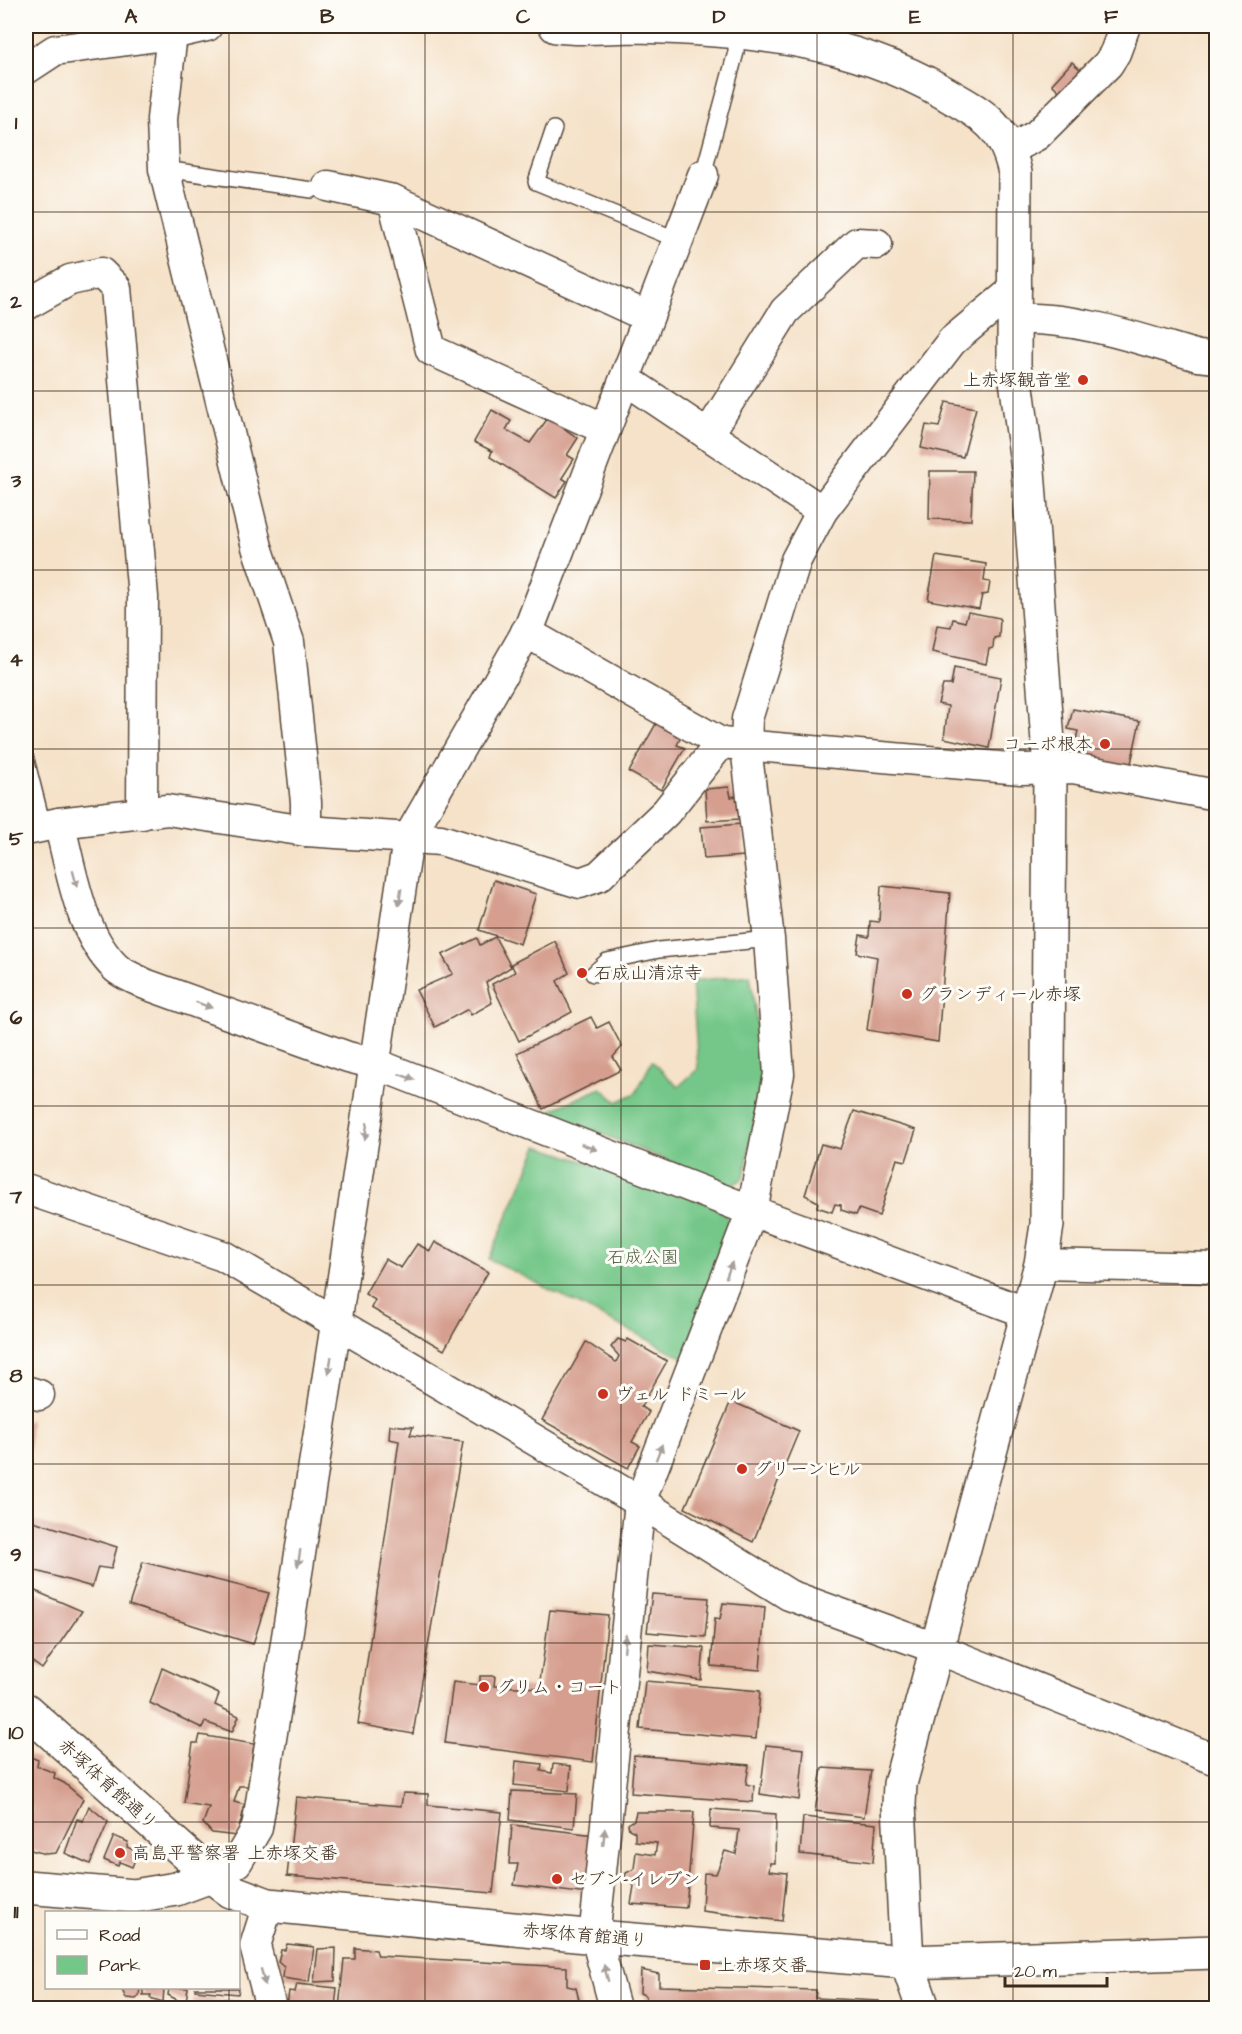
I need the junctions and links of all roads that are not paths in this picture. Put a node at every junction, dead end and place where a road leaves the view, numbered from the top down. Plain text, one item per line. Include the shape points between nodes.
1 (207, 26) edge
2 (556, 26) edge
3 (1125, 26) edge
4 (172, 30) edge
5 (736, 31) junction
6 (785, 31) edge
7 (26, 69) edge
8 (554, 129) dead end
9 (1010, 150) junction
10 (164, 169) junction
11 (703, 175) joint
12 (320, 188) joint
13 (393, 200) junction
14 (678, 240) junction
15 (877, 244) dead end
16 (1015, 304) junction
17 (26, 305) edge
18 (648, 317) junction
19 (1216, 358) edge
20 (625, 379) junction
21 (605, 429) junction
22 (708, 435) junction
23 (822, 511) junction
24 (526, 632) junction
25 (733, 745) junction
26 (26, 759) edge
27 (1050, 769) junction
28 (1216, 795) edge
29 (142, 814) junction
30 (43, 826) edge
31 (306, 831) junction
32 (408, 839) junction
33 (769, 939) junction
34 (593, 974) dead end
35 (376, 1064) junction
36 (26, 1189) edge
37 (752, 1211) junction
38 (1041, 1264) junction
39 (1216, 1268) edge
40 (1028, 1313) junction
41 (336, 1324) junction
42 (640, 1502) junction
43 (938, 1649) junction
44 (26, 1710) edge
45 (1216, 1760) edge
46 (211, 1876) junction
47 (26, 1887) edge
48 (268, 1905) junction
49 (596, 1937) junction
50 (1216, 1952) edge
51 (907, 1962) junction
52 (271, 2008) edge
53 (615, 2008) edge
54 (924, 2008) edge

1 - 4 street
2 - 5 street
3 - 9 street via 1108,64 1037,135
4 - 7 street via 55,50
4 - 10 street via 162,119
5 - 6 street
5 - 11 lane via 736,52
6 - 9 street via 863,55 923,80 976,111 1003,136
8 - 14 lane via 536,182
9 - 16 street via 1015,173
10 - 12 lane
10 - 31 street via 257,547 289,642
11 - 14 street
12 - 13 street
13 - 18 street
13 - 21 street via 431,350
14 - 18 street
15 - 22 street via 857,243 785,311
16 - 19 street via 1041,318 1089,324
16 - 23 street via 952,341
16 - 27 street via 1014,365 1028,470
17 - 29 street via 70,280 101,273 116,288 143,597
18 - 20 street
20 - 21 street
20 - 22 street
21 - 24 street
22 - 23 street
23 - 25 street via 796,560 747,719
24 - 25 street
24 - 32 street
25 - 27 street
25 - 32 street via 599,876 580,883 441,840
25 - 33 street
26 - 30 lane
27 - 28 street via 1073,768
27 - 38 street via 1047,1226
29 - 30 street
29 - 31 street via 167,810
30 -> 35 street via 100,950 118,970 145,984
31 - 32 street
32 -> 35 street
33 - 34 lane via 649,952 607,961
33 - 37 street via 779,1074
35 -> 37 street
35 -> 41 street
36 - 41 street via 222,1256
37 - 40 street
42 -> 37 street
38 - 39 street
38 - 40 street
40 - 43 street
41 - 42 street
41 -> 46 street via 257,1828 237,1862
42 - 43 street via 789,1595
49 -> 42 street
43 - 45 street
43 - 51 street via 899,1794
44 - 46 street, 赤塚体育館通り
46 - 47 street via 176,1889 134,1896
46 - 48 street, 赤塚体育館通り via 231,1891
48 - 49 street, 赤塚体育館通り
48 -> 52 street via 255,1946
49 - 51 street, 赤塚体育館通り
53 -> 49 street
50 - 51 street, 赤塚体育館通り
51 - 54 street

